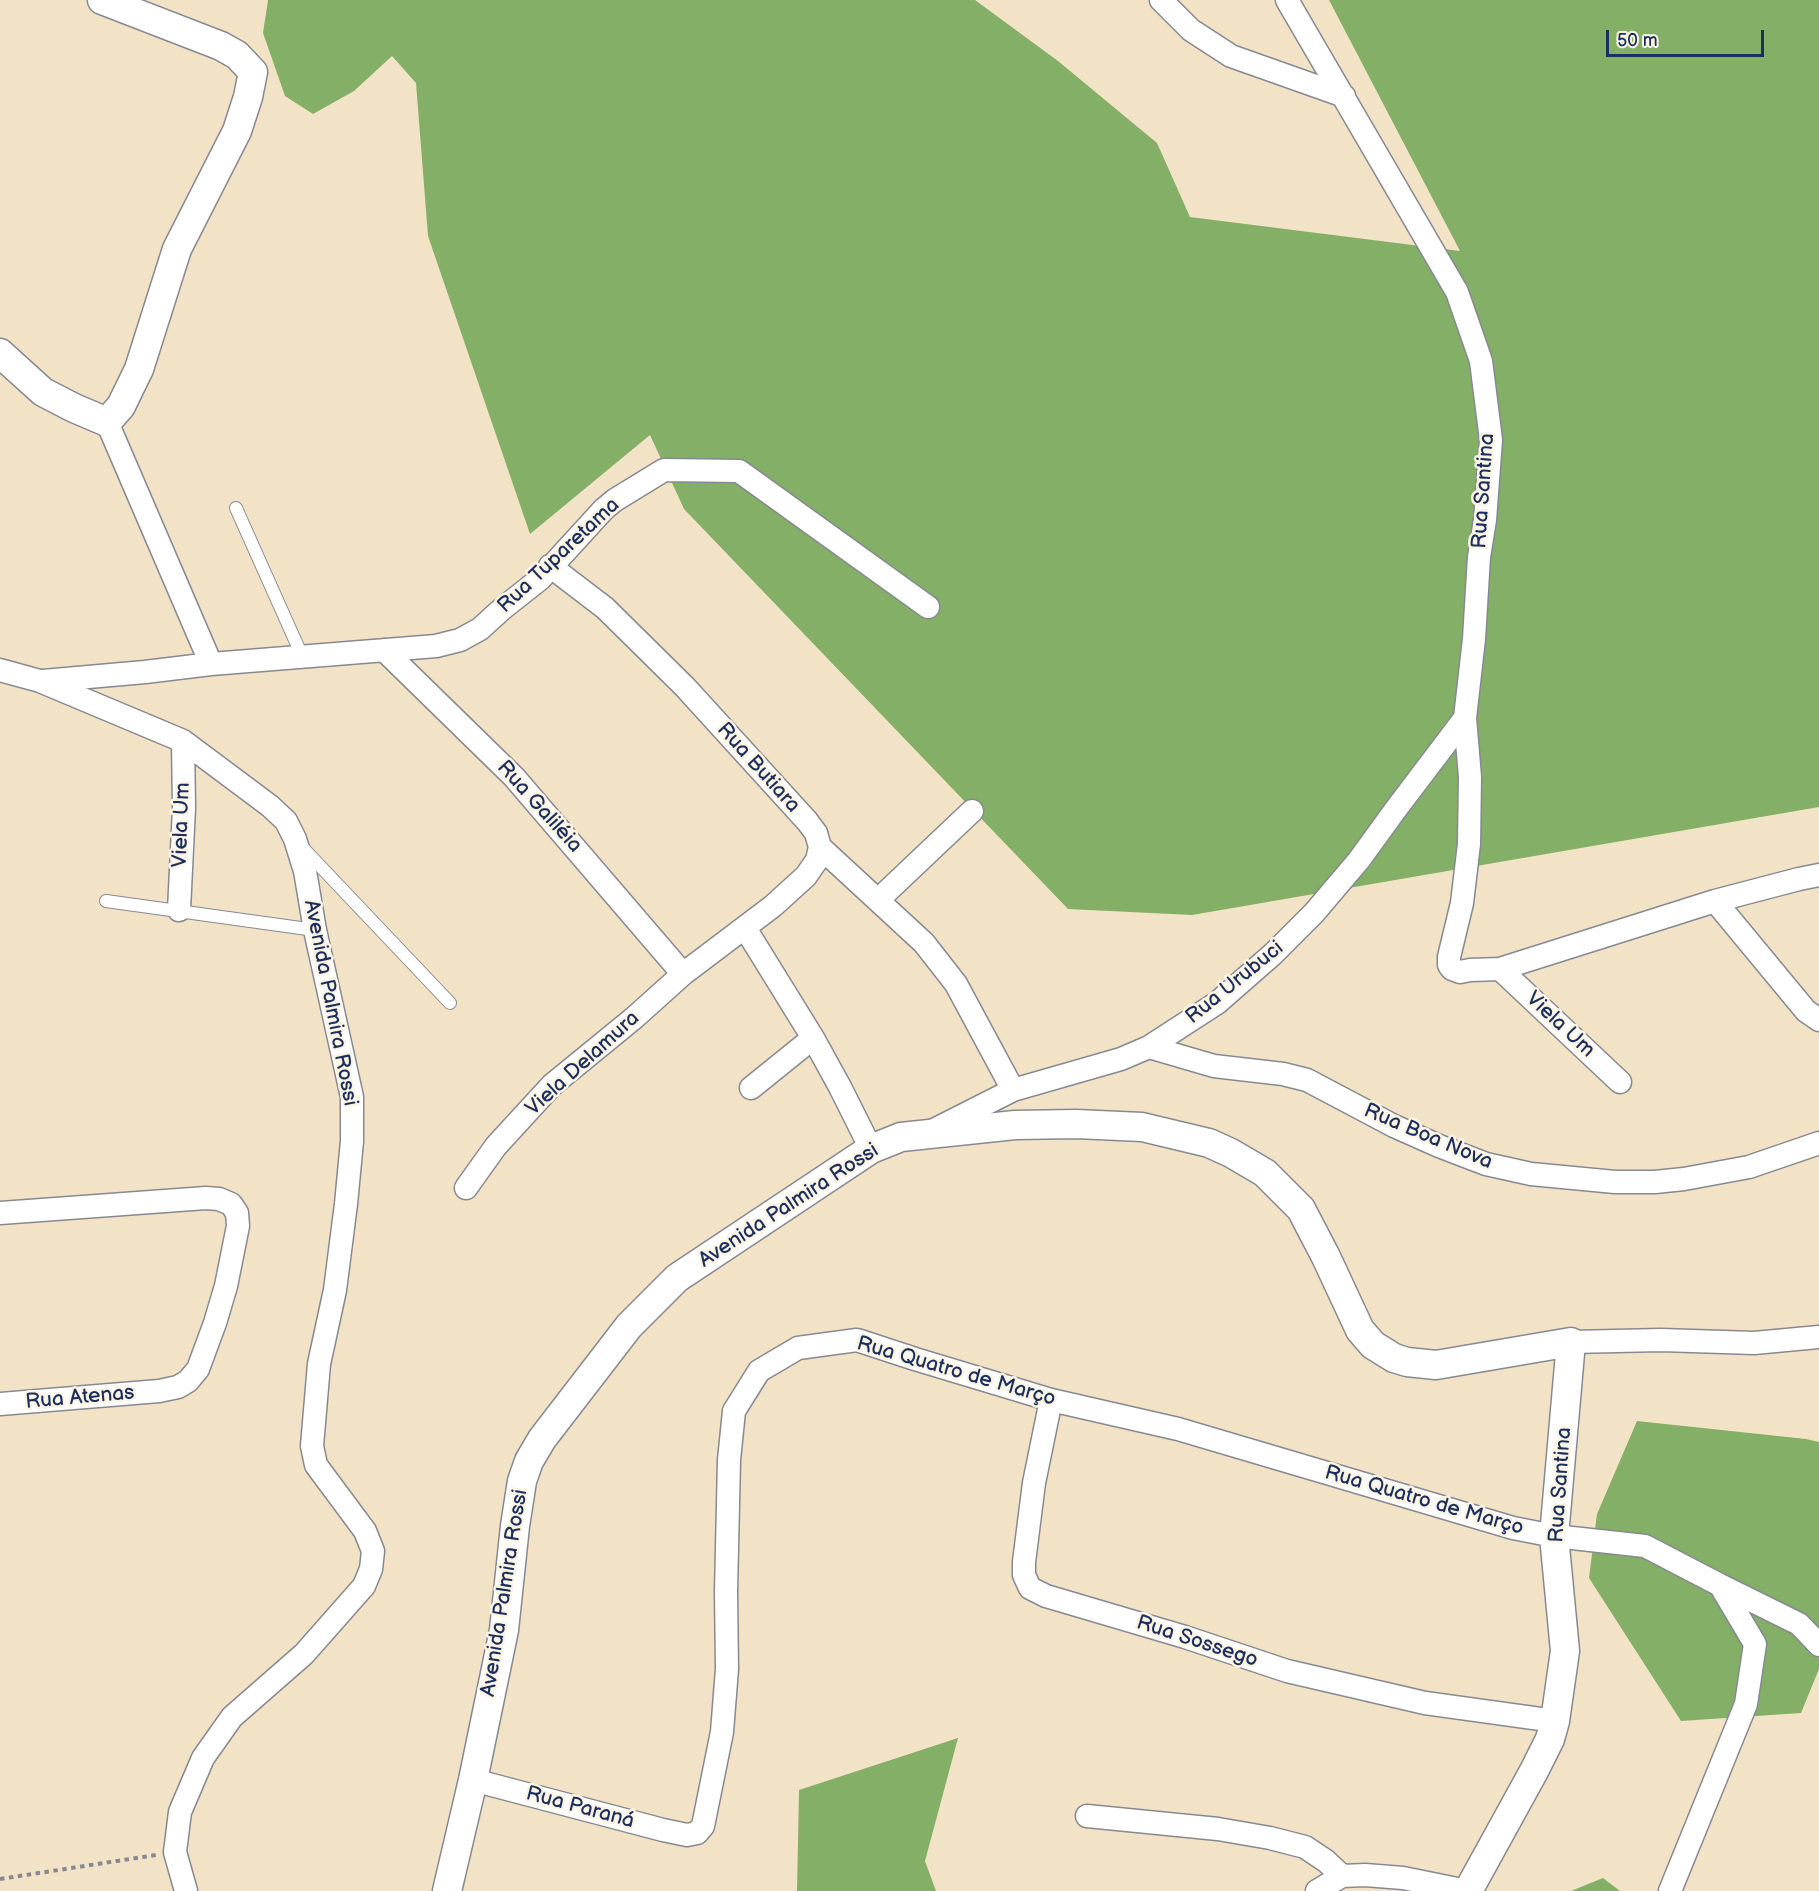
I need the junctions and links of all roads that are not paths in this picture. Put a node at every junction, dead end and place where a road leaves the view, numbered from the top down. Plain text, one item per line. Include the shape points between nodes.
1 (102, 0) edge
2 (1161, 0) edge
3 (1287, 0) edge
4 (1344, 96) junction
5 (0, 353) edge
6 (107, 422) junction
7 (236, 508) dead end
8 (550, 566) junction
9 (928, 607) dead end
10 (384, 650) junction
11 (303, 658) junction
12 (211, 664) junction
13 (0, 670) edge
14 (40, 681) junction
15 (1465, 718) junction
16 (183, 741) junction
17 (972, 811) dead end
18 (295, 839) junction
19 (820, 846) junction
20 (1819, 875) edge
21 (878, 900) junction
22 (1715, 900) junction
23 (106, 901) dead end
24 (178, 910) junction
25 (745, 928) junction
26 (315, 930) junction
27 (1500, 969) junction
28 (684, 974) junction
29 (450, 1003) dead end
30 (1819, 1020) edge
31 (813, 1038) junction
32 (1149, 1047) junction
33 (1620, 1082) dead end
34 (751, 1088) dead end
35 (1013, 1090) junction
36 (922, 1136) junction
37 (1819, 1143) edge
38 (871, 1149) junction
39 (465, 1188) dead end
40 (0, 1213) edge
41 (1819, 1337) edge
42 (1570, 1342) junction
43 (1052, 1400) junction
44 (0, 1404) edge
45 (1554, 1536) junction
46 (1720, 1585) junction
47 (1819, 1645) edge
48 (1556, 1721) junction
49 (473, 1780) junction
50 (1087, 1816) dead end
51 (687, 1835) joint
52 (1342, 1876) junction
53 (186, 1891) edge
54 (447, 1891) edge
55 (1317, 1891) edge
56 (1468, 1891) edge
57 (1670, 1891) edge

1 - 6 street via 221,46 237,55 253,72 237,131 177,249 140,369 121,406
2 - 4 street via 1191,30 1231,56
3 - 4 street, Rua Santina
4 - 15 street, Rua Santina via 1457,292 1481,361 1491,440
5 - 6 street via 44,392
6 - 12 street
7 - 11 lane
8 - 9 street, Rua Tuparetama via 604,509 664,470 739,471
8 - 10 street, Rua Tuparetama via 480,629 460,640
8 - 19 street, Rua Butiara via 606,608 685,687 807,820
10 - 11 street, Rua Tuparetama
10 - 28 street, Rua Galiléia via 514,777
11 - 12 street, Rua Tuparetama
12 - 14 street, Rua Tuparetama
13 - 14 street, Avenida Palmira Rossi
14 - 16 street, Avenida Palmira Rossi
15 - 27 street, Rua Santina via 1470,777 1469,844 1449,964 1460,972
15 - 32 street, Rua Urubuci via 1359,860 1314,913 1217,1002
16 - 18 street, Avenida Palmira Rossi via 270,806 286,821
16 - 24 street, Viela Um
17 - 21 street
18 - 26 street, Avenida Palmira Rossi
18 - 29 lane
19 - 21 street
19 - 25 street via 817,860 806,876
20 - 22 street
21 - 35 street via 924,943 956,984
22 - 27 street
22 - 30 street via 1806,1011
23 - 24 lane
24 - 26 lane
25 - 28 street
25 - 31 street
26 - 53 street, Avenida Palmira Rossi via 352,1097 352,1141 335,1290 319,1364 312,1446 316,1465 365,1531 373,1551 371,1569 364,1586 304,1654 232,1717 203,1758 180,1812 176,1852
27 - 33 street, Viela Um
28 - 39 street, Viela Delamura via 552,1085 496,1146
31 - 34 street
31 - 38 street
32 - 35 street, Rua Urubuci via 1121,1059
32 - 37 street, Rua Boa Nova via 1214,1065 1307,1080 1439,1146 1486,1164 1531,1174 1616,1182 1684,1179 1749,1167
35 - 36 street, Rua Urubuci
36 - 38 street, Avenida Palmira Rossi via 901,1137
36 - 42 street, Avenida Palmira Rossi via 1015,1125 1076,1124 1142,1127 1209,1143 1265,1173 1301,1209 1360,1330 1383,1352 1407,1362 1436,1365
38 - 49 street, Avenida Palmira Rossi via 677,1278 629,1326 542,1439 522,1481 504,1630
40 - 44 street, Rua Atenas via 206,1198 231,1204 238,1226 216,1323 198,1369 188,1381 159,1391
41 - 42 street via 1754,1343
42 - 45 street, Rua Santina
43 - 45 street, Rua Quatro de Março via 1178,1429 1513,1528
43 - 48 street, Rua Sossego via 1034,1483 1024,1562 1030,1588 1287,1671 1425,1703
43 - 51 street, Rua Quatro de Março via 857,1340 798,1348 759,1371 734,1411 729,1460 727,1669 722,1732 703,1826 697,1833
45 - 46 street, Rua Quatro de Março via 1645,1546
45 - 48 street, Rua Santina via 1565,1651
46 - 47 street, Rua Quatro de Março via 1799,1624
46 - 57 street via 1755,1644 1746,1704
48 - 56 street, Rua Santina via 1534,1771
49 - 51 street, Rua Paraná
49 - 54 street, Avenida Palmira Rossi
50 - 52 street via 1270,1838 1305,1847
52 - 55 street
52 - 56 street via 1403,1878

